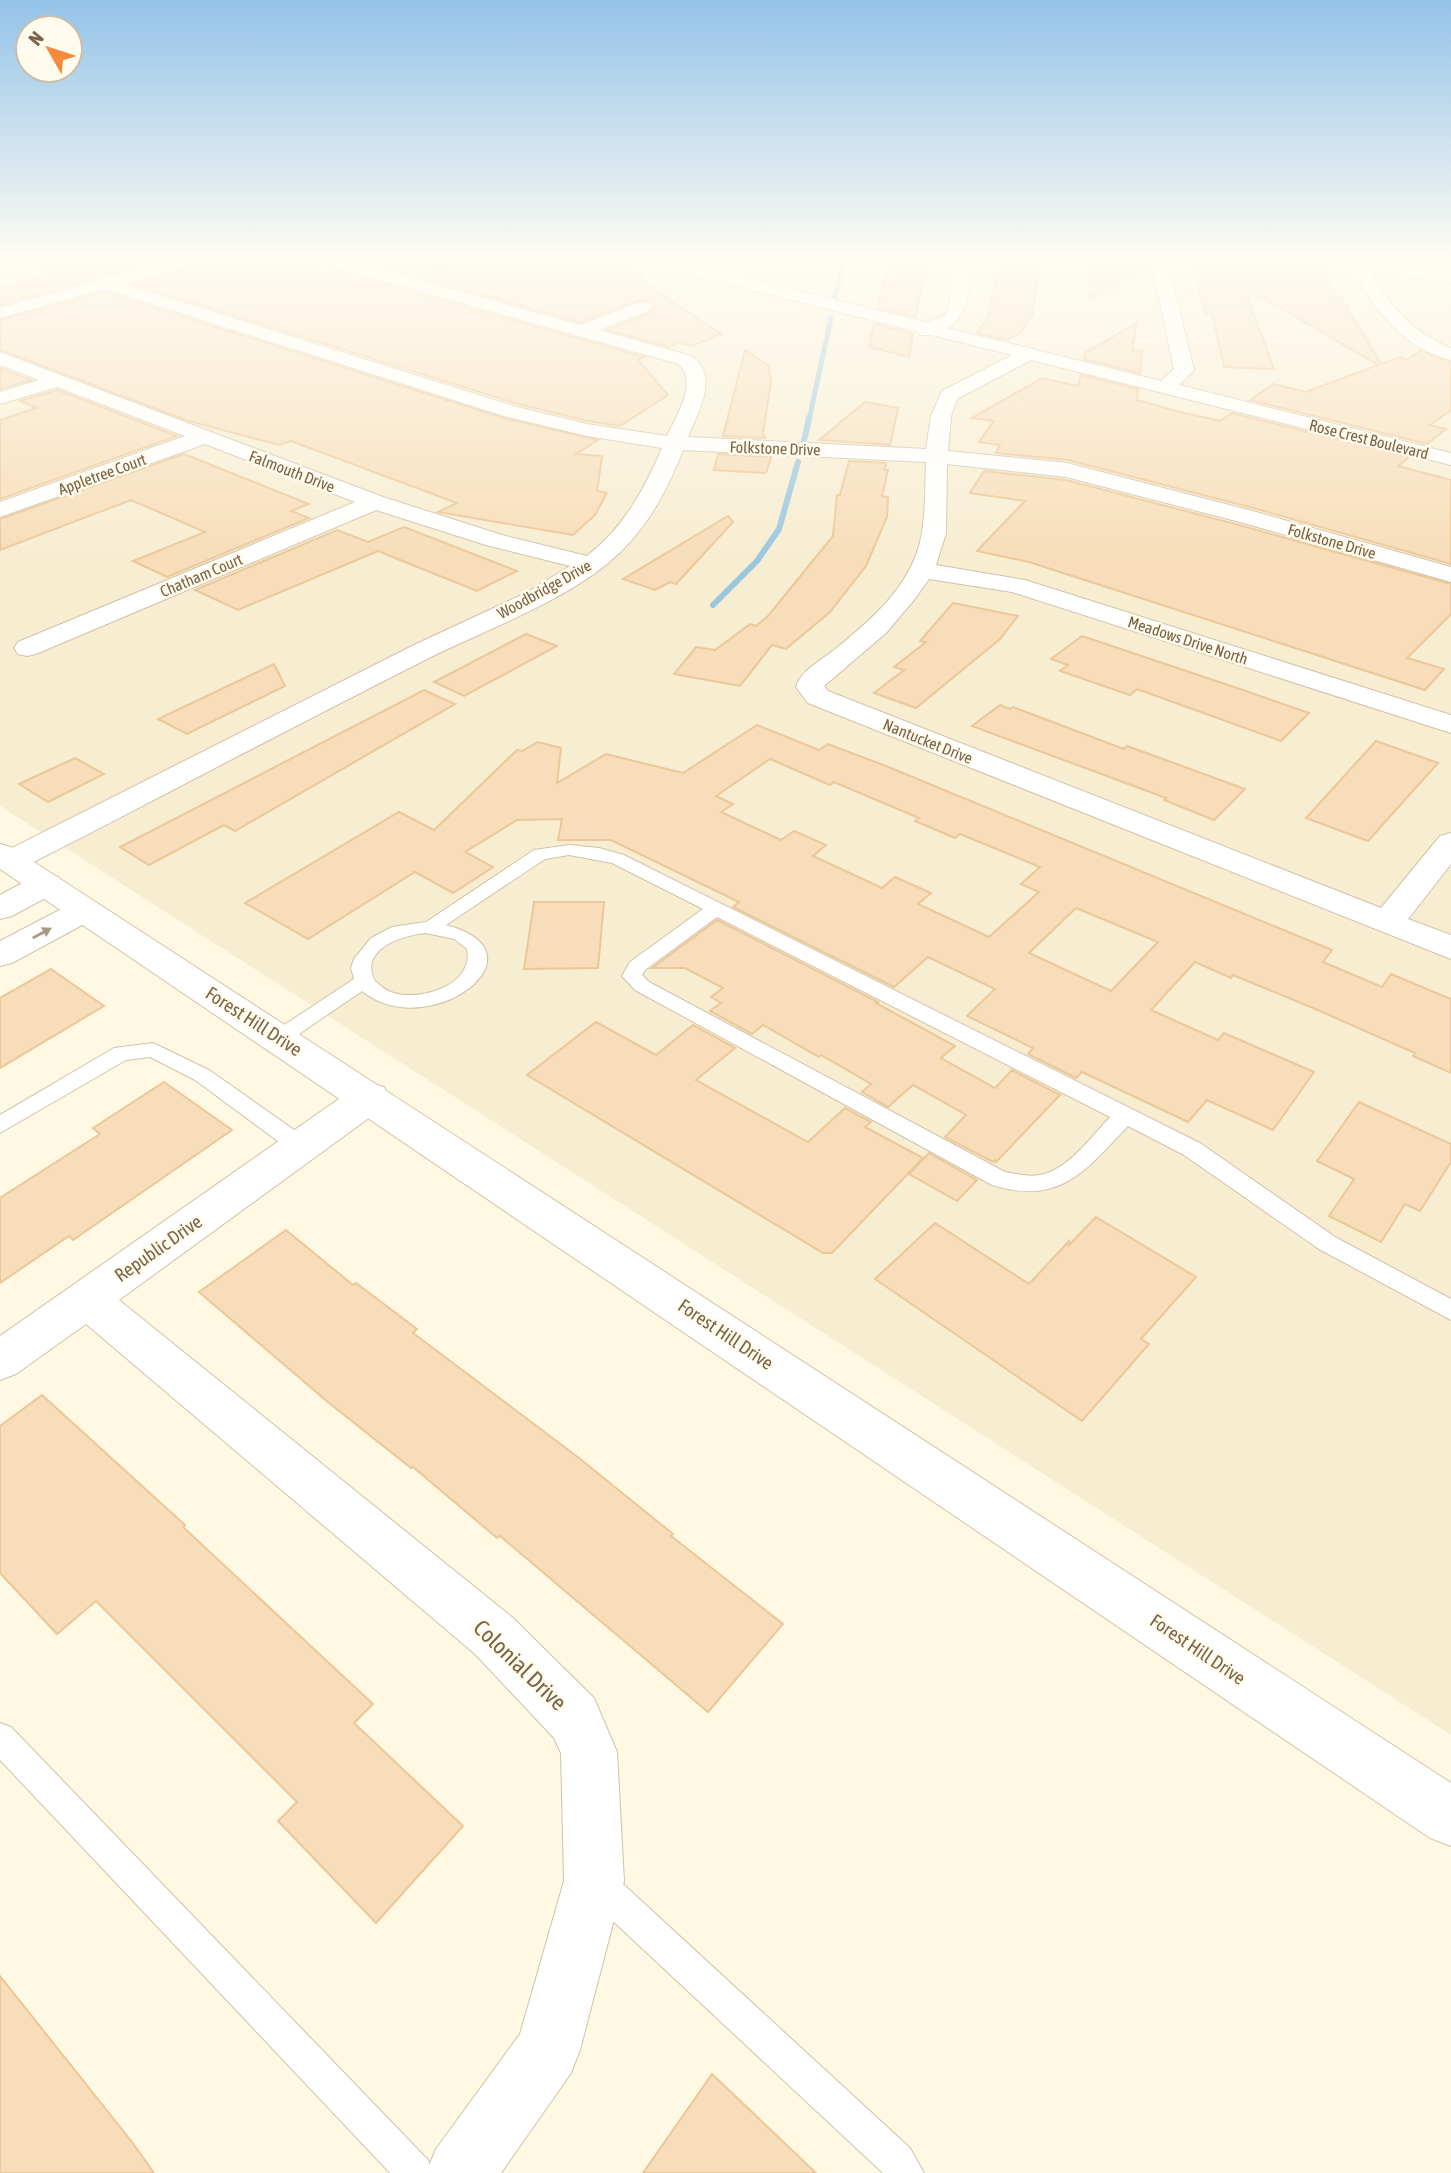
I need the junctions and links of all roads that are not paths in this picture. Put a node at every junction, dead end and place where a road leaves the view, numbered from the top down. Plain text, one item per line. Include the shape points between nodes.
1 (339, 357) edge
2 (679, 357) edge
3 (1022, 357) edge
4 (1037, 357) edge
5 (1181, 357) edge
6 (0, 358) edge
7 (55, 381) junction
8 (1166, 388) junction
9 (0, 398) edge
10 (204, 437) junction
11 (674, 443) junction
12 (937, 456) junction
13 (1451, 459) edge
14 (375, 502) junction
15 (0, 510) edge
16 (591, 564) junction
17 (921, 570) junction
18 (1451, 575) edge
19 (27, 648) dead end
20 (1451, 724) edge
21 (1451, 843) edge
22 (19, 867) edge
23 (0, 909) edge
24 (716, 909) junction
25 (85, 910) junction
26 (1387, 923) junction
27 (431, 927) junction
28 (1451, 948) edge
29 (0, 955) edge
30 (363, 982) junction
31 (279, 1038) junction
32 (370, 1097) junction
33 (1126, 1114) junction
34 (0, 1125) edge
35 (309, 1141) junction
36 (87, 1299) junction
37 (1451, 1310) edge
38 (0, 1361) edge
39 (0, 1738) edge
40 (1451, 1817) edge
41 (594, 1881) junction
42 (415, 2173) edge
43 (460, 2173) edge
44 (906, 2173) edge

1 - 11 street, Folkstone Drive via 511,412
2 - 11 street, Woodbridge Drive via 692,364 698,379
3 - 12 street, Nantucket Drive via 949,395
4 - 8 street, Rose Crest Boulevard
5 - 8 street via 1184,370
6 - 7 street, Falmouth Drive
7 - 9 street
7 - 10 street, Falmouth Drive
8 - 13 street, Rose Crest Boulevard
10 - 14 street, Falmouth Drive
10 - 15 street, Appletree Court
11 - 12 street, Folkstone Drive
11 - 16 street, Woodbridge Drive via 640,516
12 - 17 street, Nantucket Drive via 936,524
12 - 18 street, Folkstone Drive via 1067,470
14 - 16 street, Falmouth Drive via 494,540
14 - 19 street, Chatham Court
16 - 22 street, Woodbridge Drive via 535,598 423,651
17 - 20 street, Meadows Drive North via 1016,585
17 - 26 street, Nantucket Drive via 892,610 857,646 811,682 818,697
21 - 26 street
22 - 23 street, Woodbridge Drive
22 - 25 street, Forest Hill Drive
24 - 27 lane via 618,859 569,850 540,854
24 - 33 lane
24 - 33 lane via 637,966 632,976 642,986 1000,1179 1023,1184 1052,1181 1073,1167
29 -> 25 street
25 - 31 street, Forest Hill Drive
26 - 28 street, Nantucket Drive
27 - 30 lane via 391,934 375,944 364,956
27 - 30 lane via 464,935 475,945 480,957 467,982 436,999 415,1002 377,994
30 - 31 lane
31 - 32 street, Forest Hill Drive
32 - 35 street
32 - 40 street, Forest Hill Drive
33 - 37 lane via 1192,1149 1327,1243
34 - 35 lane via 121,1053 153,1050
35 - 36 street, Republic Drive
36 - 38 street, Republic Drive
36 - 41 street, Colonial Drive via 494,1636 574,1718 589,1752
39 - 42 lane
41 - 43 street, Colonial Drive via 548,2050
41 - 44 lane

